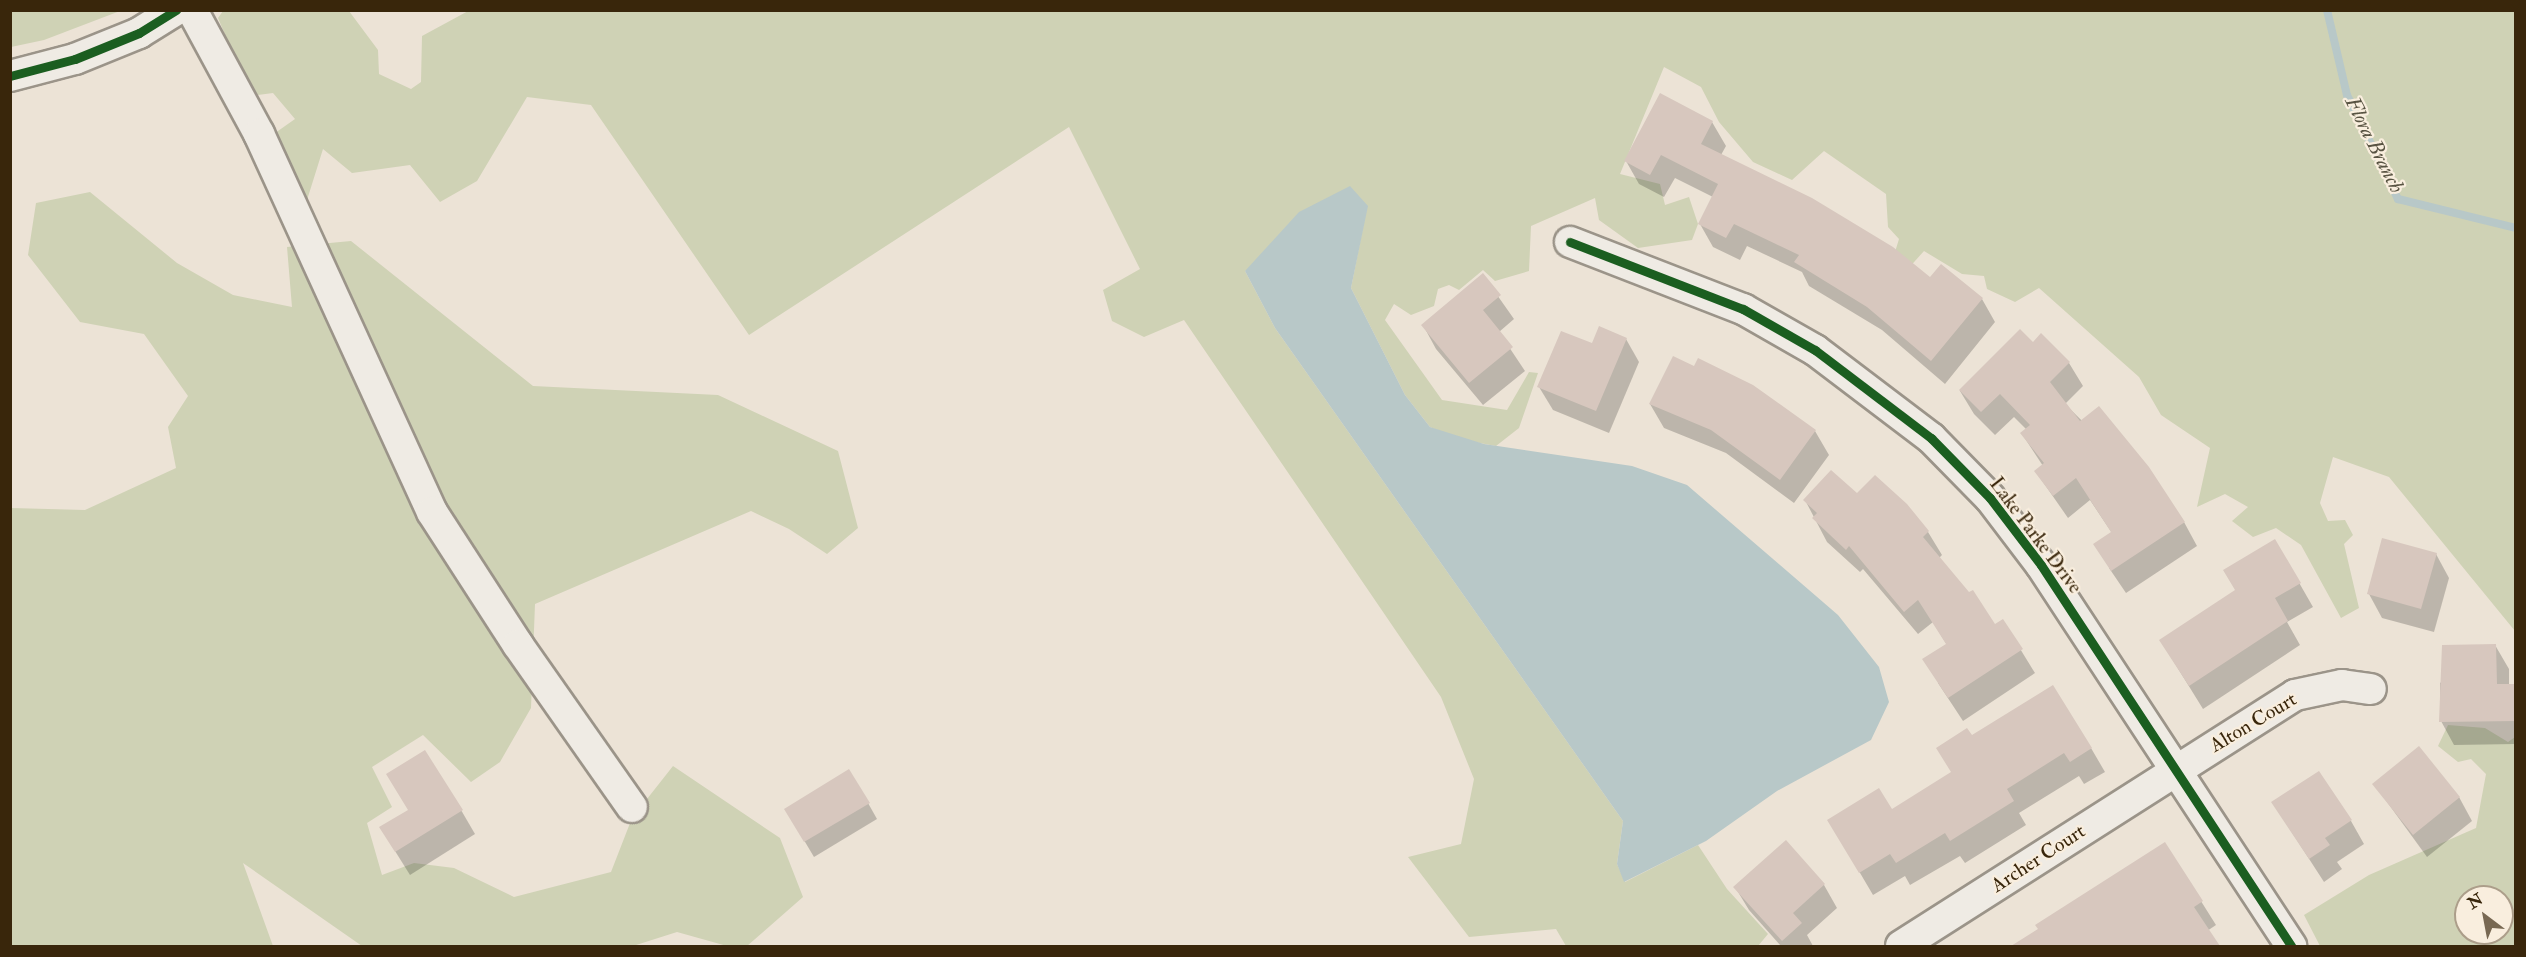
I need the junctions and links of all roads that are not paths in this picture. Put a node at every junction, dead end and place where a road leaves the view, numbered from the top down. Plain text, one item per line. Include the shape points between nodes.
1 (176, 10) edge
2 (192, 10) edge
3 (10, 76) edge
4 (1570, 242) dead end
5 (2372, 689) dead end
6 (2175, 770) junction
7 (632, 807) dead end
8 (1901, 946) edge
9 (2291, 946) edge

1 - 3 street via 139,33 86,54
2 - 7 street via 259,134 432,512 518,645
4 - 6 street, Lake Parke Drive via 1743,309 1815,350 1931,438 1990,498 2041,565
5 - 6 street, Alton Court via 2342,685 2295,695
6 - 8 street, Archer Court
6 - 9 street, Lake Parke Drive

